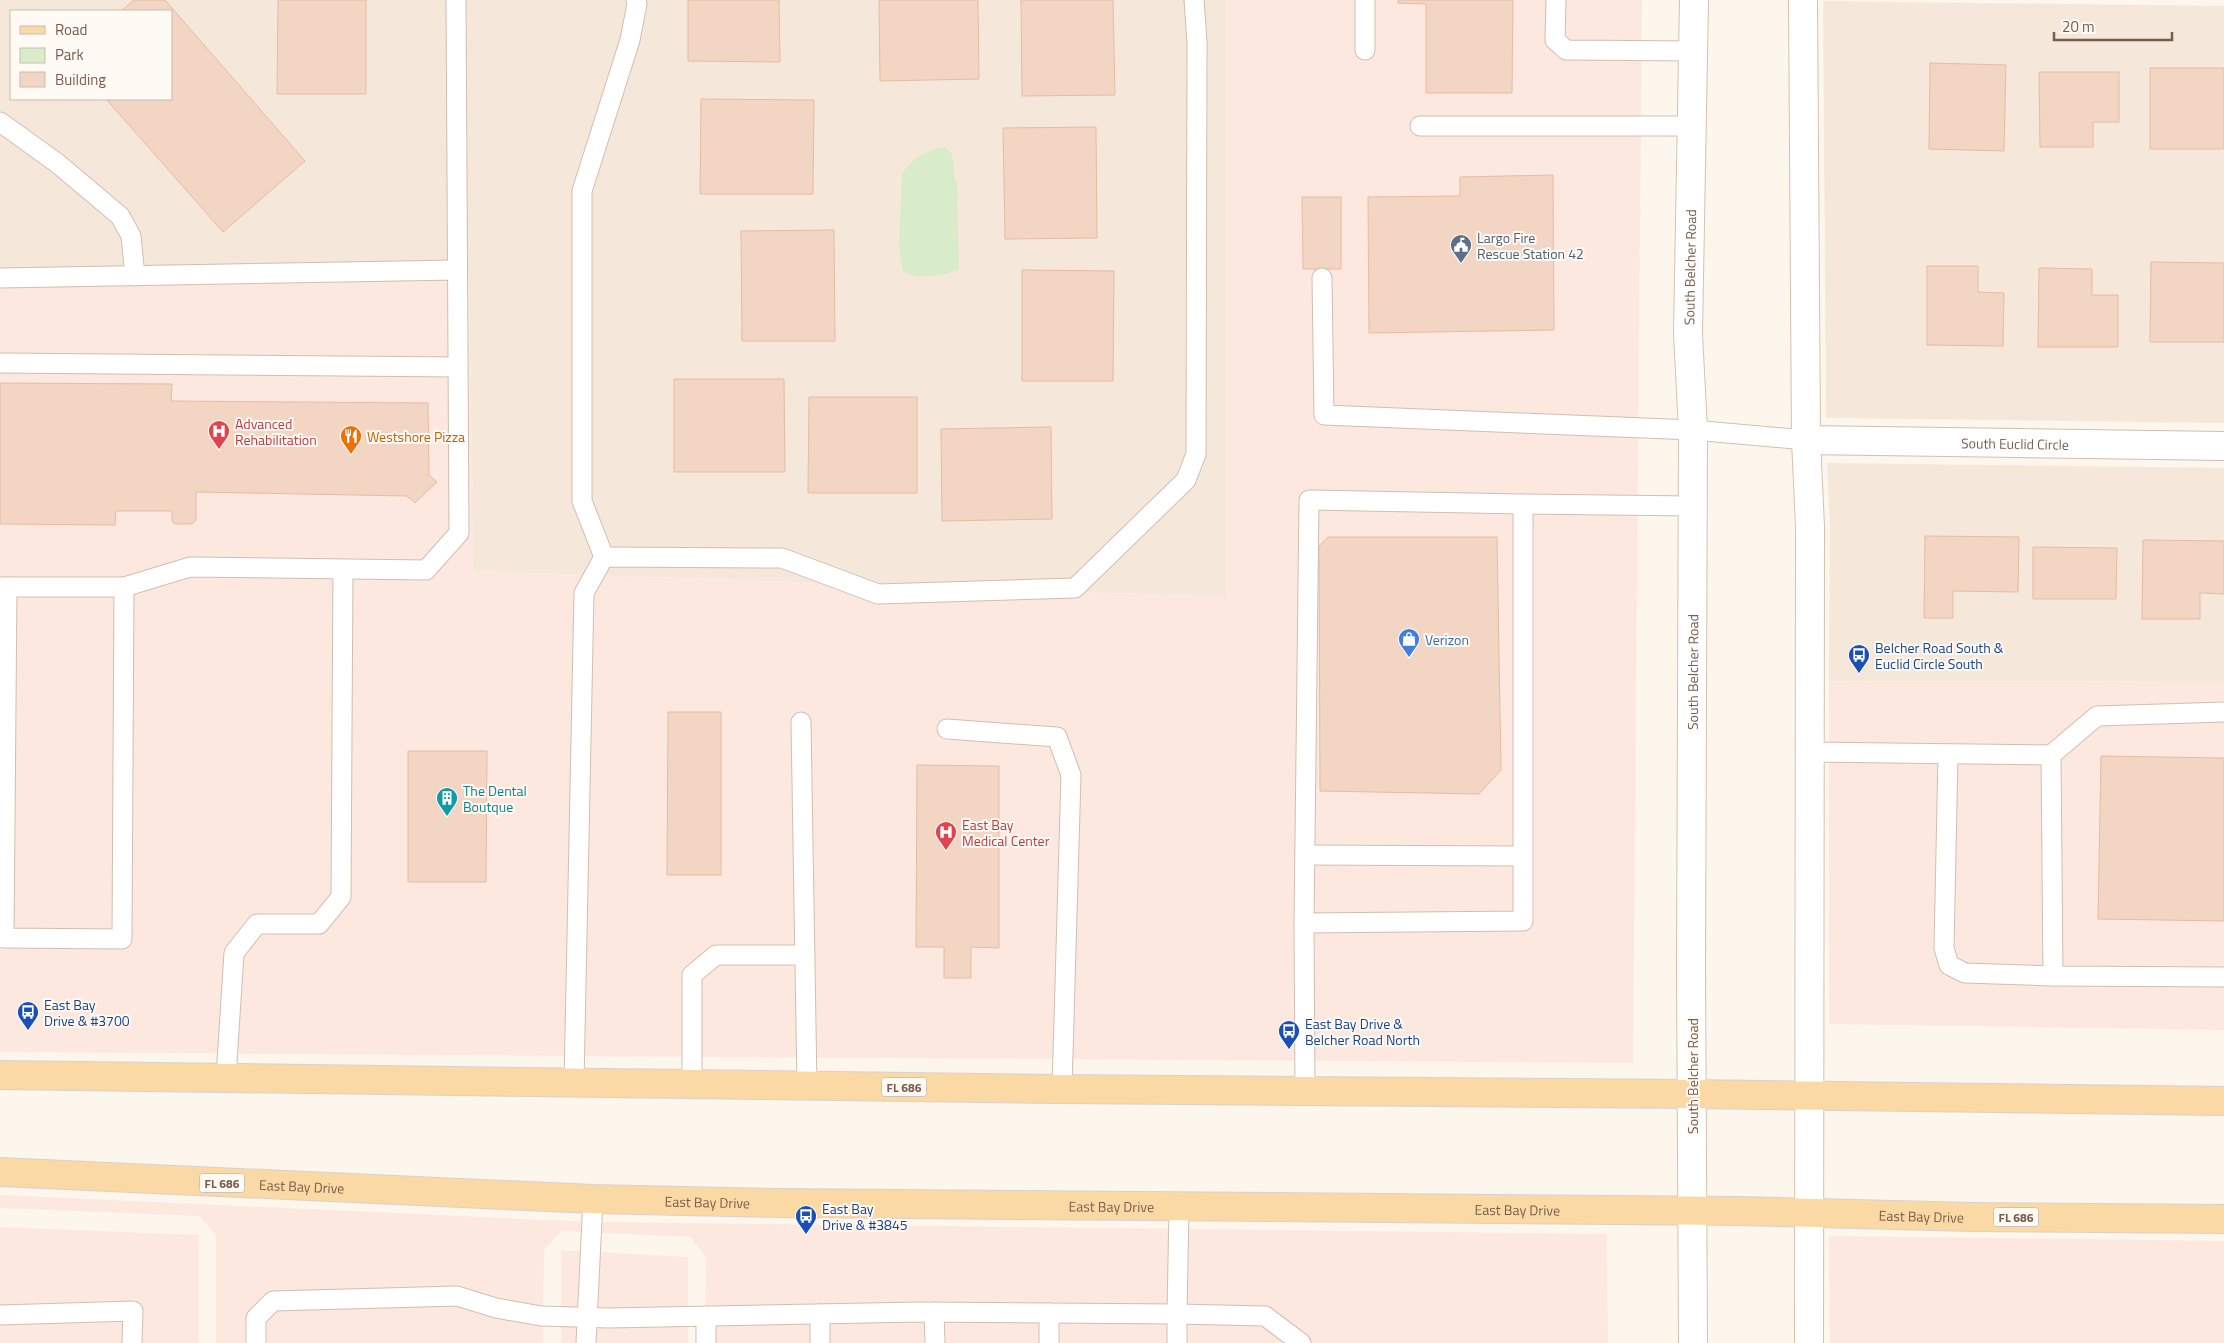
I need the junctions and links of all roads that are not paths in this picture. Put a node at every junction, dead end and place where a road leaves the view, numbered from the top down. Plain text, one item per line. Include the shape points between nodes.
1 (456, 0) edge
2 (636, 0) edge
3 (1194, 0) edge
4 (1365, 0) edge
5 (1556, 0) edge
6 (1694, 0) edge
7 (1803, 0) edge
8 (1365, 50) dead end
9 (1693, 51) junction
10 (0, 122) edge
11 (1420, 126) dead end
12 (1692, 126) junction
13 (457, 270) junction
14 (135, 276) junction
15 (0, 278) edge
16 (1322, 278) dead end
17 (0, 363) edge
18 (458, 367) junction
19 (1693, 430) junction
20 (1806, 440) junction
21 (2224, 446) edge
22 (1523, 504) junction
23 (1693, 506) junction
24 (604, 558) junction
25 (343, 570) junction
26 (3, 587) edge
27 (124, 587) junction
28 (2224, 712) edge
29 (801, 722) dead end
30 (947, 729) dead end
31 (1809, 752) junction
32 (1948, 755) junction
33 (2051, 755) junction
34 (1305, 855) junction
35 (1522, 856) junction
36 (1304, 923) junction
37 (805, 955) junction
38 (2053, 976) junction
39 (2224, 977) edge
40 (0, 1075) edge
41 (226, 1078) junction
42 (574, 1083) junction
43 (692, 1084) junction
44 (807, 1086) junction
45 (1062, 1089) junction
46 (1305, 1091) junction
47 (1692, 1094) junction
48 (1809, 1095) junction
49 (2224, 1101) edge
50 (0, 1172) edge
51 (593, 1199) junction
52 (1179, 1207) junction
53 (1692, 1211) junction
54 (1808, 1213) junction
55 (2224, 1218) edge
56 (934, 1312) junction
57 (1049, 1312) junction
58 (820, 1314) junction
59 (1177, 1314) junction
60 (0, 1315) edge
61 (706, 1316) junction
62 (586, 1317) junction
63 (132, 1343) edge
64 (256, 1343) edge
65 (586, 1343) edge
66 (706, 1343) edge
67 (820, 1343) edge
68 (934, 1343) edge
69 (1049, 1343) edge
70 (1177, 1343) edge
71 (1301, 1343) edge
72 (1693, 1343) edge
73 (1809, 1343) edge

1 - 13 lane
2 - 24 lane via 630,40 582,191 582,501
3 - 24 lane via 1197,42 1196,454 1186,480 1075,588 878,594 782,558
4 - 8 lane
5 - 9 lane via 1556,40 1566,50
6 - 9 main road, South Belcher Road
7 - 20 main road
9 - 12 main road, South Belcher Road
10 - 14 lane via 57,163 120,216 131,236
11 - 12 lane
12 - 19 main road, South Belcher Road via 1688,334
13 - 14 lane
13 - 18 lane
14 - 15 lane
16 - 19 lane via 1324,415
17 - 18 lane
18 - 25 lane via 459,533 426,570
19 - 20 lane
19 - 23 main road, South Belcher Road
20 - 21 main road, South Euclid Circle
20 - 31 main road via 1810,527
22 - 23 lane
22 - 34 lane via 1309,500
22 - 35 lane
23 - 47 main road, South Belcher Road
24 - 42 lane via 584,593
25 - 27 lane via 190,567
25 - 41 lane via 341,897 319,924 257,924 234,953
26 - 27 lane
26 - 27 lane via 4,938 122,939
28 - 33 lane via 2096,716
29 - 37 lane
30 - 45 lane via 1056,737 1071,775
31 - 32 lane
31 - 48 main road
32 - 33 lane
32 - 38 lane via 1944,948 1949,965 1965,973
33 - 38 lane
34 - 35 lane
34 - 36 lane
35 - 36 lane via 1523,921
36 - 46 lane
37 - 43 lane via 716,955 692,974
37 - 44 lane
38 - 39 lane
40 - 41 main road, FL 686
41 - 42 main road, FL 686
42 - 43 main road, FL 686
43 - 44 main road, FL 686
44 - 45 main road, FL 686
45 - 46 main road, FL 686
46 - 47 main road, FL 686
47 - 48 main road, FL 686
47 - 53 main road, South Belcher Road
48 - 49 main road, FL 686
48 - 54 main road
50 - 51 main road, East Bay Drive / FL 686
51 - 52 main road, East Bay Drive / FL 686
51 - 62 lane
52 - 53 main road, East Bay Drive / FL 686
52 - 59 lane
53 - 54 main road, East Bay Drive / FL 686
53 - 72 main road, South Belcher Road
54 - 55 main road, East Bay Drive / FL 686
54 - 73 main road
56 - 57 lane
56 - 58 lane
56 - 68 lane
57 - 59 lane
57 - 69 lane
58 - 61 lane
58 - 67 lane
59 - 70 lane
59 - 71 lane via 1265,1316
60 - 63 lane via 133,1311
61 - 62 lane
61 - 66 lane
62 - 64 lane via 541,1316 496,1308 457,1296 273,1301 256,1318
62 - 65 lane

